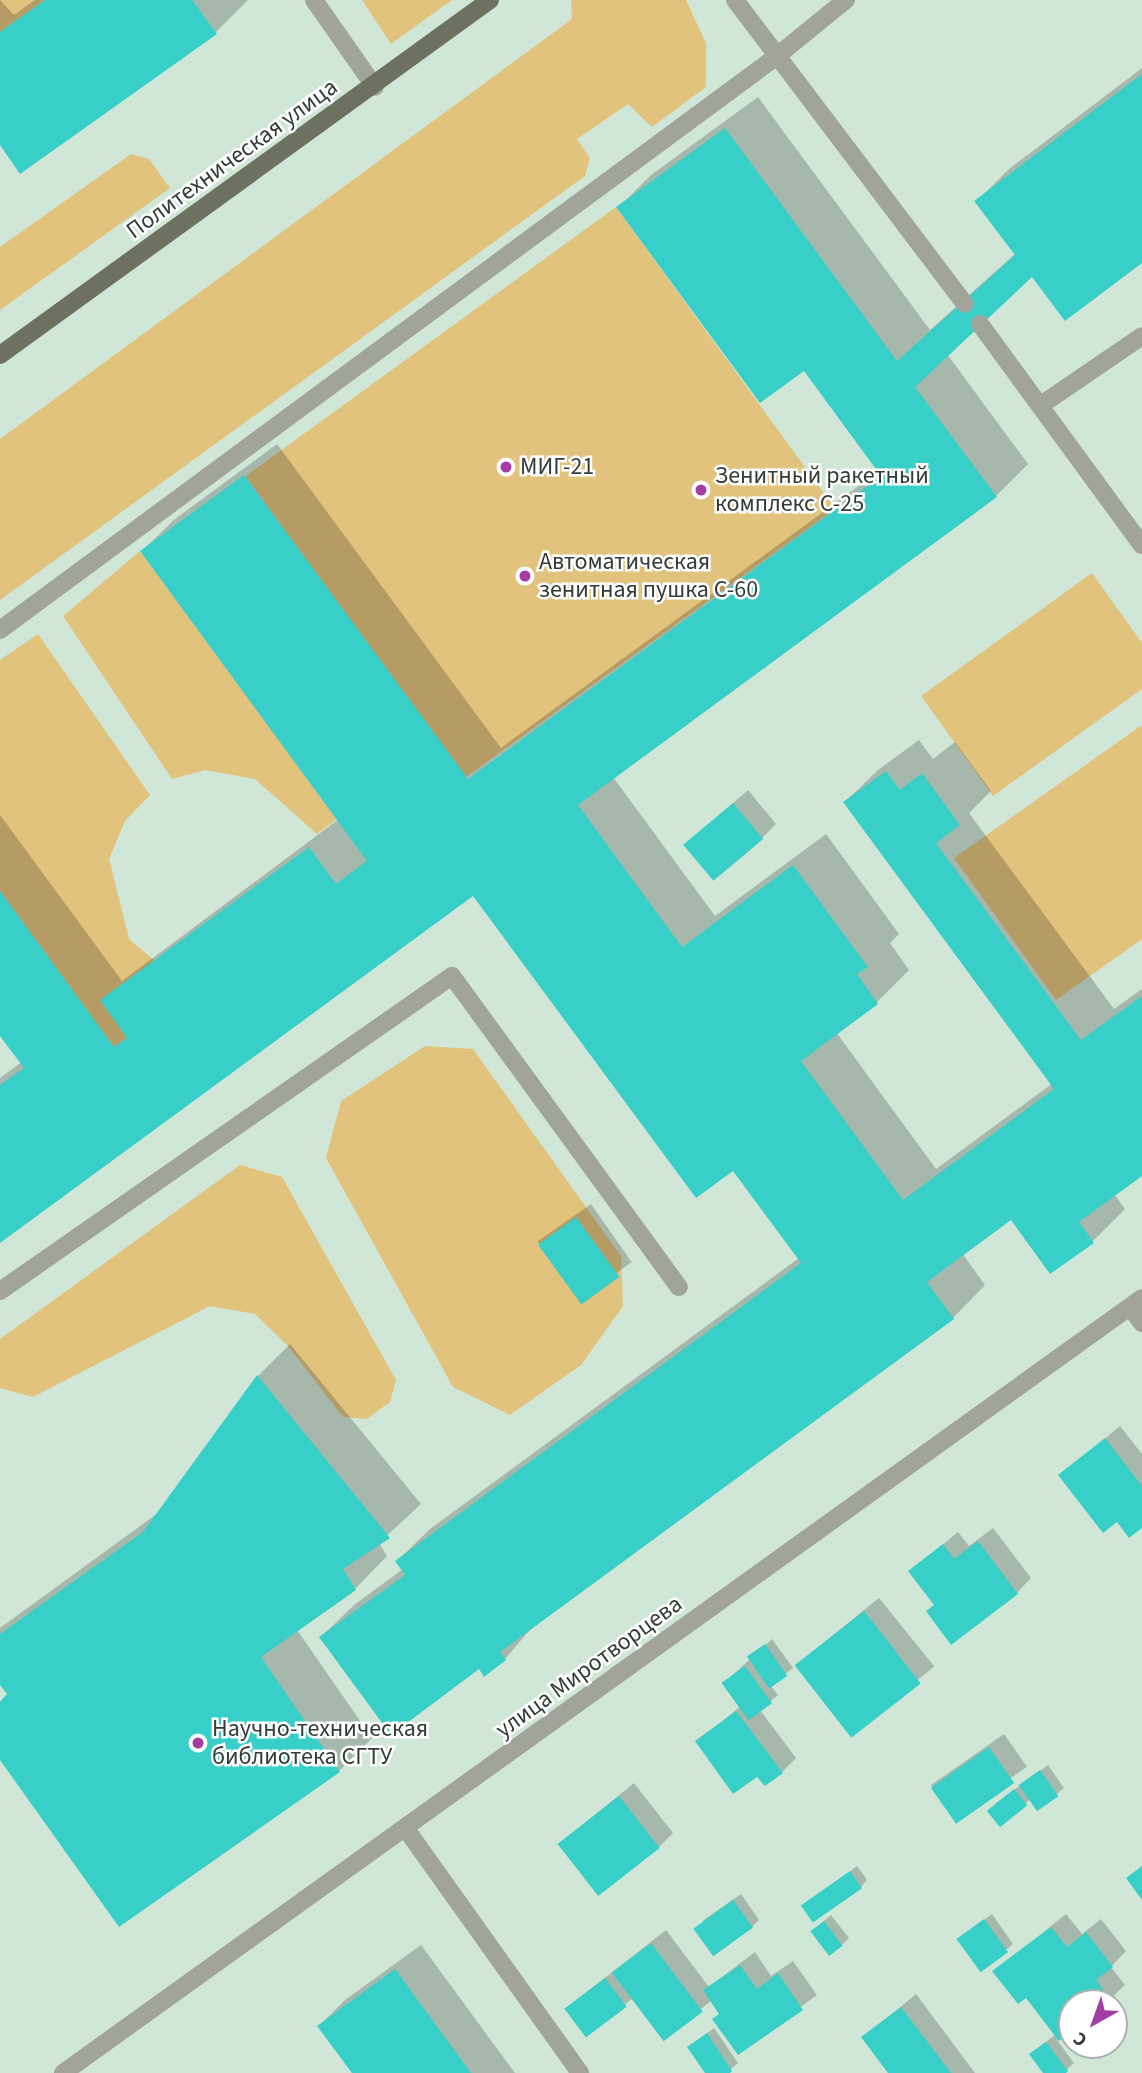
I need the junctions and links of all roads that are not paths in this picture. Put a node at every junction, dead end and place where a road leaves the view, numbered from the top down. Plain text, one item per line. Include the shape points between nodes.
1 (314, 0) edge
2 (490, 0) edge
3 (734, 0) edge
4 (846, 0) edge
5 (777, 56) junction
6 (375, 87) junction
7 (965, 304) dead end
8 (980, 324) dead end
9 (1142, 336) edge
10 (0, 355) edge
11 (1041, 405) junction
12 (1142, 545) edge
13 (0, 630) edge
14 (679, 1287) dead end
15 (0, 1291) edge
16 (1136, 1303) edge
17 (1142, 1323) edge
18 (406, 1829) junction
19 (63, 2073) edge
20 (580, 2073) edge

1 - 6 street
2 - 6 main road, Политехническая улица
3 - 5 street
4 - 5 street
5 - 7 street
5 - 13 street
6 - 10 main road, Политехническая улица
8 - 11 street
9 - 11 street
11 - 12 street
14 - 15 street via 452,976
16 - 17 street
16 - 18 street, улица Миротворцева
18 - 19 street, улица Миротворцева
18 - 20 street

